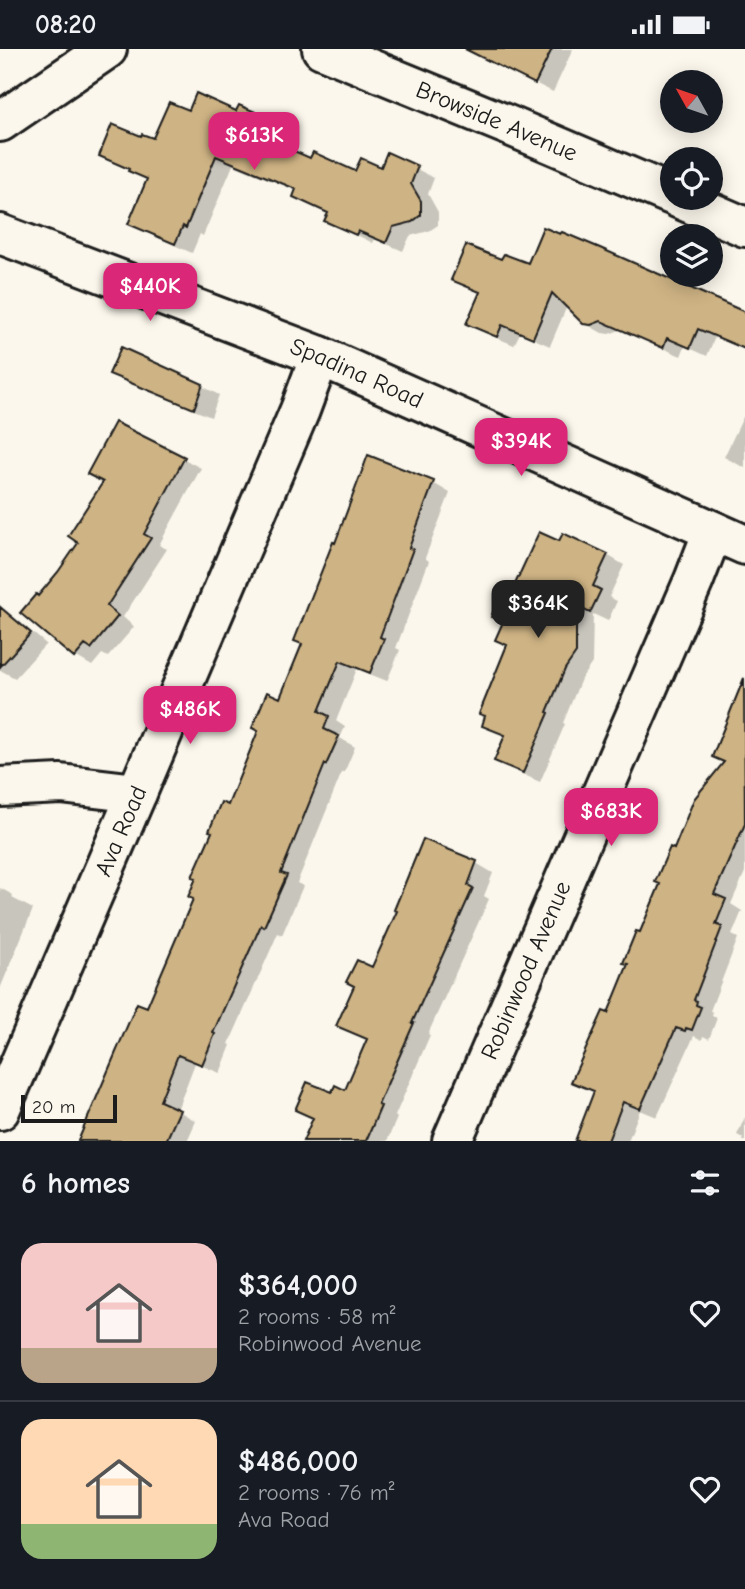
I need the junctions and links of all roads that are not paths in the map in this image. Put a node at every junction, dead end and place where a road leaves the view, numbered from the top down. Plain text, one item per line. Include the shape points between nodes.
1 (107, 49) edge
2 (322, 49) edge
3 (0, 122) edge
4 (660, 190) edge
5 (706, 210) edge
6 (745, 227) edge
7 (0, 234) edge
8 (320, 356) junction
9 (729, 538) edge
10 (0, 787) edge
11 (137, 793) junction
12 (0, 1110) edge
13 (453, 1141) edge

1 - 3 street
2 - 4 street, Browside Avenue
5 - 6 street
7 - 8 street, Spadina Road
8 - 9 street, Spadina Road
8 - 11 street, Ava Road
9 - 13 street, Robinwood Avenue via 683,605
10 - 11 street via 61,784
11 - 12 street, Ava Road

